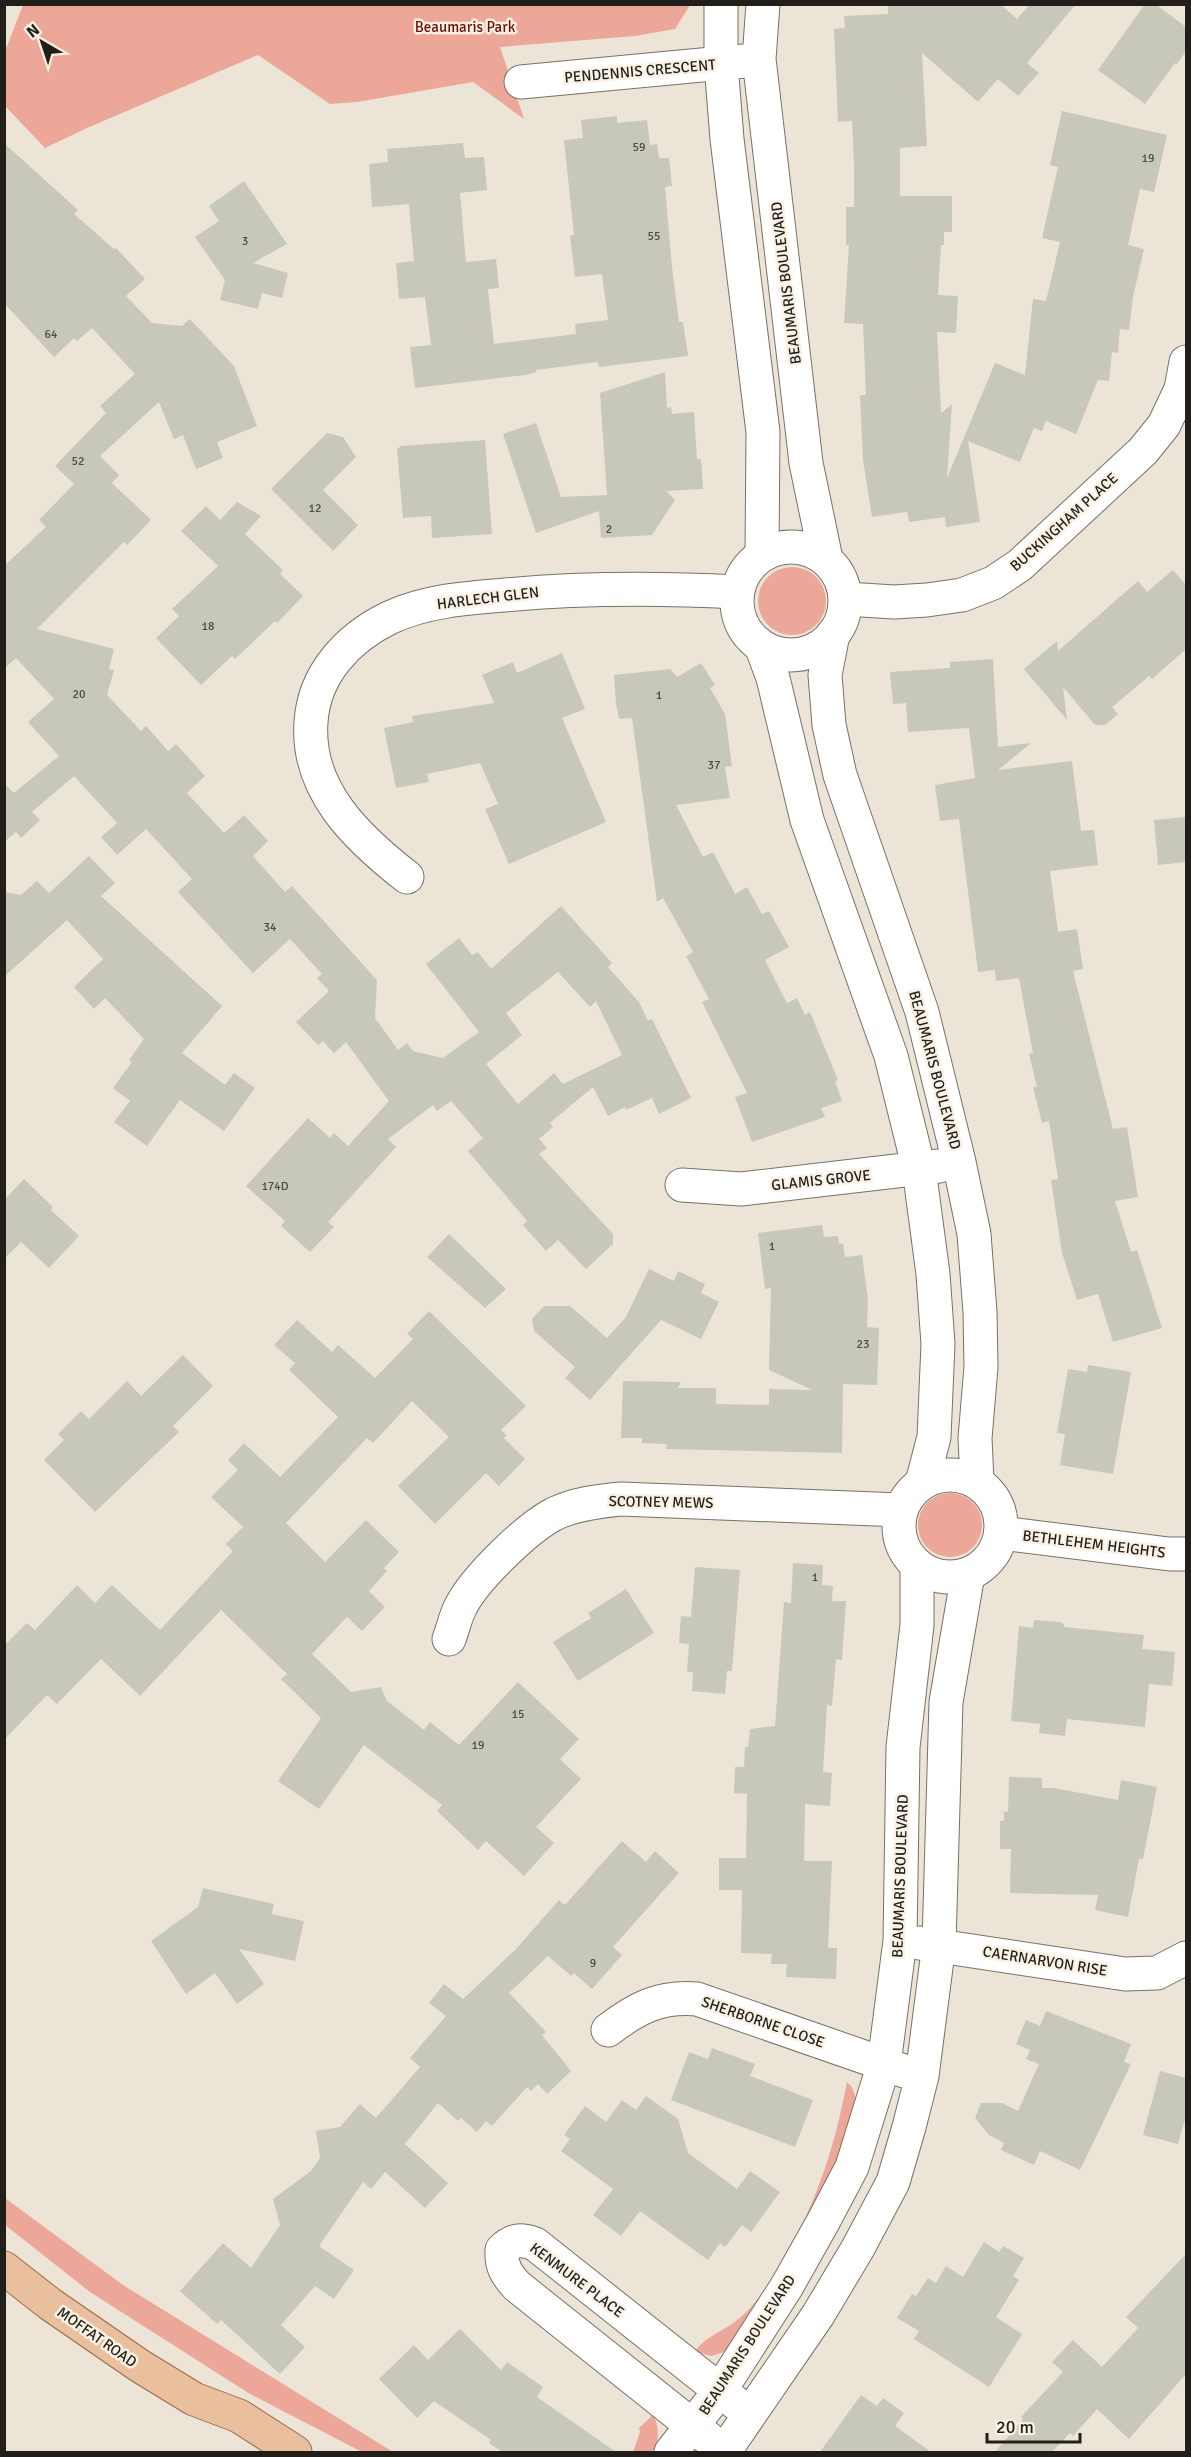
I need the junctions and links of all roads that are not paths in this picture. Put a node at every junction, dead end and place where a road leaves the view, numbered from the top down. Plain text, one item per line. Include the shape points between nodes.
1 (721, 4) edge
2 (764, 4) edge
3 (759, 59) junction
4 (721, 64) junction
5 (521, 82) dead end
6 (1186, 362) edge
7 (762, 555) junction
8 (826, 559) junction
9 (737, 592) junction
10 (846, 599) junction
11 (833, 634) junction
12 (762, 648) junction
13 (407, 877) dead end
14 (959, 1162) junction
15 (919, 1169) junction
16 (682, 1185) dead end
17 (976, 1482) junction
18 (922, 1483) junction
19 (901, 1510) junction
20 (1001, 1533) junction
21 (1186, 1554) edge
22 (917, 1565) junction
23 (968, 1574) junction
24 (450, 1639) dead end
25 (900, 1941) junction
26 (939, 1944) junction
27 (1186, 1958) edge
28 (608, 2030) dead end
29 (884, 2064) junction
30 (921, 2076) junction
31 (4, 2268) edge
32 (719, 2392) junction
33 (194, 2399) junction
34 (750, 2414) junction
35 (693, 2427) junction
36 (257, 2452) edge
37 (295, 2452) edge
38 (671, 2452) edge
39 (724, 2452) edge

1 - 4 street
2 - 3 street, BEAUMARIS BOULEVARD
3 - 4 street, PENDENNIS CRESCENT
3 - 8 street, BEAUMARIS BOULEVARD via 806,463
4 - 5 street, PENDENNIS CRESCENT
4 - 7 street via 763,432
6 - 10 street, BUCKINGHAM PLACE via 1181,389 1157,434 1020,565 993,583 962,595 894,602
7 - 8 street via 798,547
7 - 9 street via 746,571
8 - 10 street via 842,583
9 - 12 street via 745,629
9 - 13 street, HARLECH GLEN via 624,589 466,598 421,606 390,618 348,646 316,692 310,726 315,767 354,831
10 - 11 street
11 - 12 street via 804,653 787,655
11 - 14 street, BEAUMARIS BOULEVARD via 825,675 829,725 840,775 922,1012
12 - 15 street via 773,678 807,820 891,1056
14 - 15 street, GLAMIS GROVE
14 - 17 street, BEAUMARIS BOULEVARD via 974,1234 980,1312
15 - 16 street, GLAMIS GROVE via 741,1189
15 - 18 street via 938,1344 934,1437
17 - 18 street via 943,1474
17 - 20 street via 996,1503
18 - 19 street
19 - 22 street via 899,1535
19 - 24 street, SCOTNEY MEWS via 621,1498 576,1506 542,1521 504,1554 459,1608
20 - 21 street, BETHLEHEM HEIGHTS
20 - 23 street via 990,1558
22 - 23 street via 934,1575
22 - 25 street, BEAUMARIS BOULEVARD via 917,1625 903,1747
23 - 26 street via 946,1702
25 - 26 street, CAERNARVON RISE
25 - 29 street, BEAUMARIS BOULEVARD
26 - 27 street, CAERNARVON RISE via 1125,1974 1157,1973
26 - 30 street
28 - 29 street, SHERBORNE CLOSE via 639,2008 668,1999 697,1999
29 - 30 street, SHERBORNE CLOSE
29 - 32 street, BEAUMARIS BOULEVARD via 852,2166 787,2286
30 - 34 street via 893,2182 818,2315
31 - 33 main road, MOFFAT ROAD via 131,2360
32 - 34 street, KENMURE PLACE
32 - 35 street, BEAUMARIS BOULEVARD
32 - 35 street, KENMURE PLACE via 535,2244 511,2242 502,2250 507,2275 517,2286
33 - 36 main road, MOFFAT ROAD
33 - 37 main road, MOFFAT ROAD via 239,2416
34 - 39 street
35 - 38 street, BEAUMARIS BOULEVARD
35 - 39 street, KENMURE PLACE

